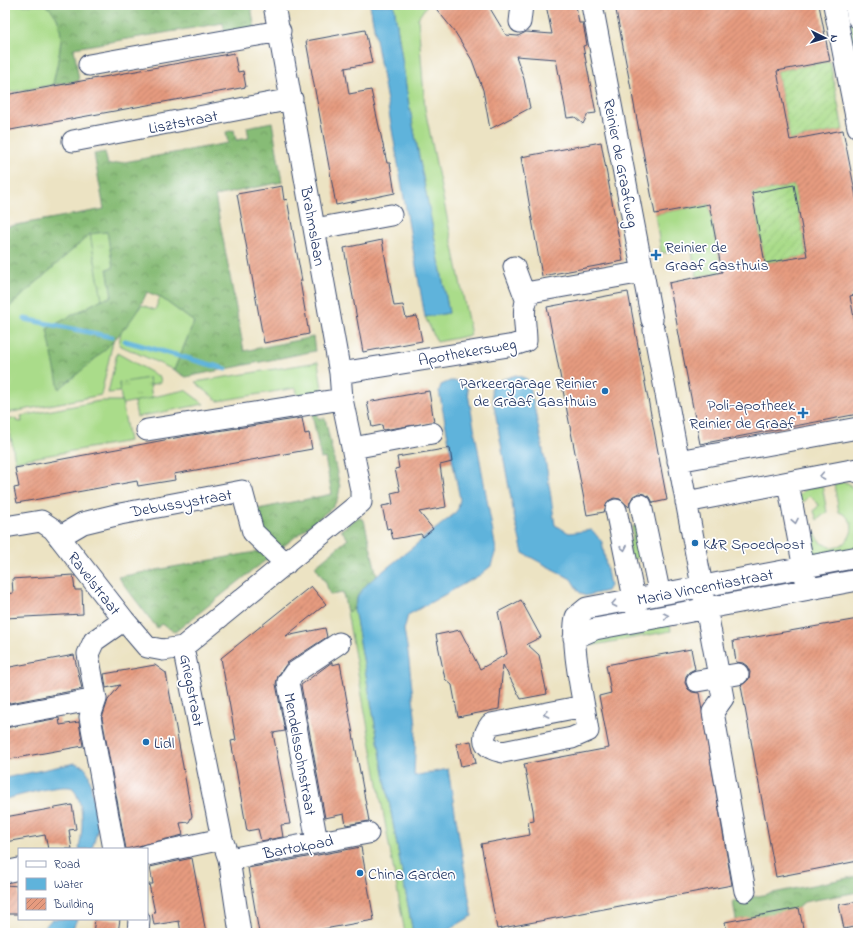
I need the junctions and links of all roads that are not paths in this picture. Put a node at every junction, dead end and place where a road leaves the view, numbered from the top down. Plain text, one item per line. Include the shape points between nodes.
1 (274, 5) edge
2 (592, 5) edge
3 (834, 5) edge
4 (856, 5) edge
5 (858, 17) edge
6 (280, 31) junction
7 (89, 65) dead end
8 (292, 99) junction
9 (858, 127) edge
10 (73, 141) dead end
11 (391, 215) dead end
12 (315, 229) junction
13 (514, 267) dead end
14 (643, 272) junction
15 (526, 299) junction
16 (340, 373) junction
17 (342, 399) junction
18 (858, 428) edge
19 (147, 430) dead end
20 (432, 433) dead end
21 (353, 448) junction
22 (678, 461) junction
23 (858, 472) edge
24 (788, 483) junction
25 (361, 502) joint
26 (686, 502) junction
27 (641, 505) dead end
28 (616, 510) dead end
29 (5, 527) edge
30 (59, 537) junction
31 (858, 557) edge
32 (286, 564) junction
33 (804, 567) junction
34 (858, 580) edge
35 (702, 587) junction
36 (808, 590) junction
37 (664, 593) junction
38 (634, 599) junction
39 (707, 608) junction
40 (124, 620) junction
41 (644, 620) junction
42 (574, 638) junction
43 (339, 643) dead end
44 (183, 647) junction
45 (729, 675) junction
46 (697, 681) dead end
47 (96, 699) junction
48 (584, 706) junction
49 (5, 716) edge
50 (368, 833) dead end
51 (222, 839) junction
52 (317, 842) junction
53 (113, 844) edge
54 (148, 855) edge
55 (229, 859) junction
56 (18, 869) edge
57 (5, 872) edge
58 (745, 891) dead end
59 (139, 920) edge
60 (138, 933) edge
61 (240, 933) edge

1 - 6 street, Brahmslaan
2 - 14 street, Reinier de Graafweg
3 - 9 street
4 - 5 main road
6 - 7 street
6 - 8 street, Brahmslaan
8 - 10 street, Lisztstraat
8 - 12 street, Brahmslaan
11 - 12 street
12 - 16 street, Brahmslaan
13 - 15 street
14 - 15 street via 531,292
14 - 22 street, Reinier de Graafweg
15 - 16 street, Apothekersweg via 523,309 526,341
16 - 17 street, Brahmslaan
17 - 19 street
17 - 21 street, Brahmslaan
18 - 22 street
20 - 21 street
21 - 25 street, Brahmslaan
22 - 26 street, Reinier de Graafweg
23 -> 24 street via 858,469
24 - 26 street
24 -> 33 street
25 - 32 street, Griegstraat
26 - 35 street, Reinier de Graafweg
27 - 37 street via 658,586
28 -> 38 street
29 - 30 street, Ravelstraat via 41,521
30 - 32 street, Debussystraat via 83,523 242,491 253,532
30 - 40 street, Ravelstraat
31 - 33 street, Maria Vincentiastraat
32 - 44 street, Griegstraat
33 - 35 street, Maria Vincentiastraat
33 - 36 street
34 - 36 street, Maria Vincentiastraat
35 - 37 street, Maria Vincentiastraat
35 - 39 street, Reinier de Graafweg
36 - 39 street, Maria Vincentiastraat
37 - 38 street, Maria Vincentiastraat
38 - 41 street via 637,613
38 -> 42 street, Maria Vincentiastraat via 587,608 576,617
41 -> 39 street, Maria Vincentiastraat
39 - 45 street, Reinier de Graafweg
40 - 44 street, Ravelstraat via 147,647 163,650
40 - 47 street via 94,641 88,654
41 - 42 street, Maria Vincentiastraat via 595,629
42 - 48 street, Maria Vincentiastraat
43 - 52 street, Mendelssohnstraat via 294,673 288,682
44 - 51 street, Griegstraat
45 - 46 street
45 - 58 street, Reinier de Graafweg via 723,698 713,712
47 - 49 street
47 - 53 street via 90,717
48 -> 48 street, Maria Vincentiastraat via 491,724 484,738 486,745 492,750 503,752 572,738 588,731
50 - 52 street, Bartokpad
51 - 54 street
51 - 55 street, Griegstraat
52 - 55 street, Bartokpad
55 - 61 street, Griegstraat
56 - 57 street
59 - 60 street

